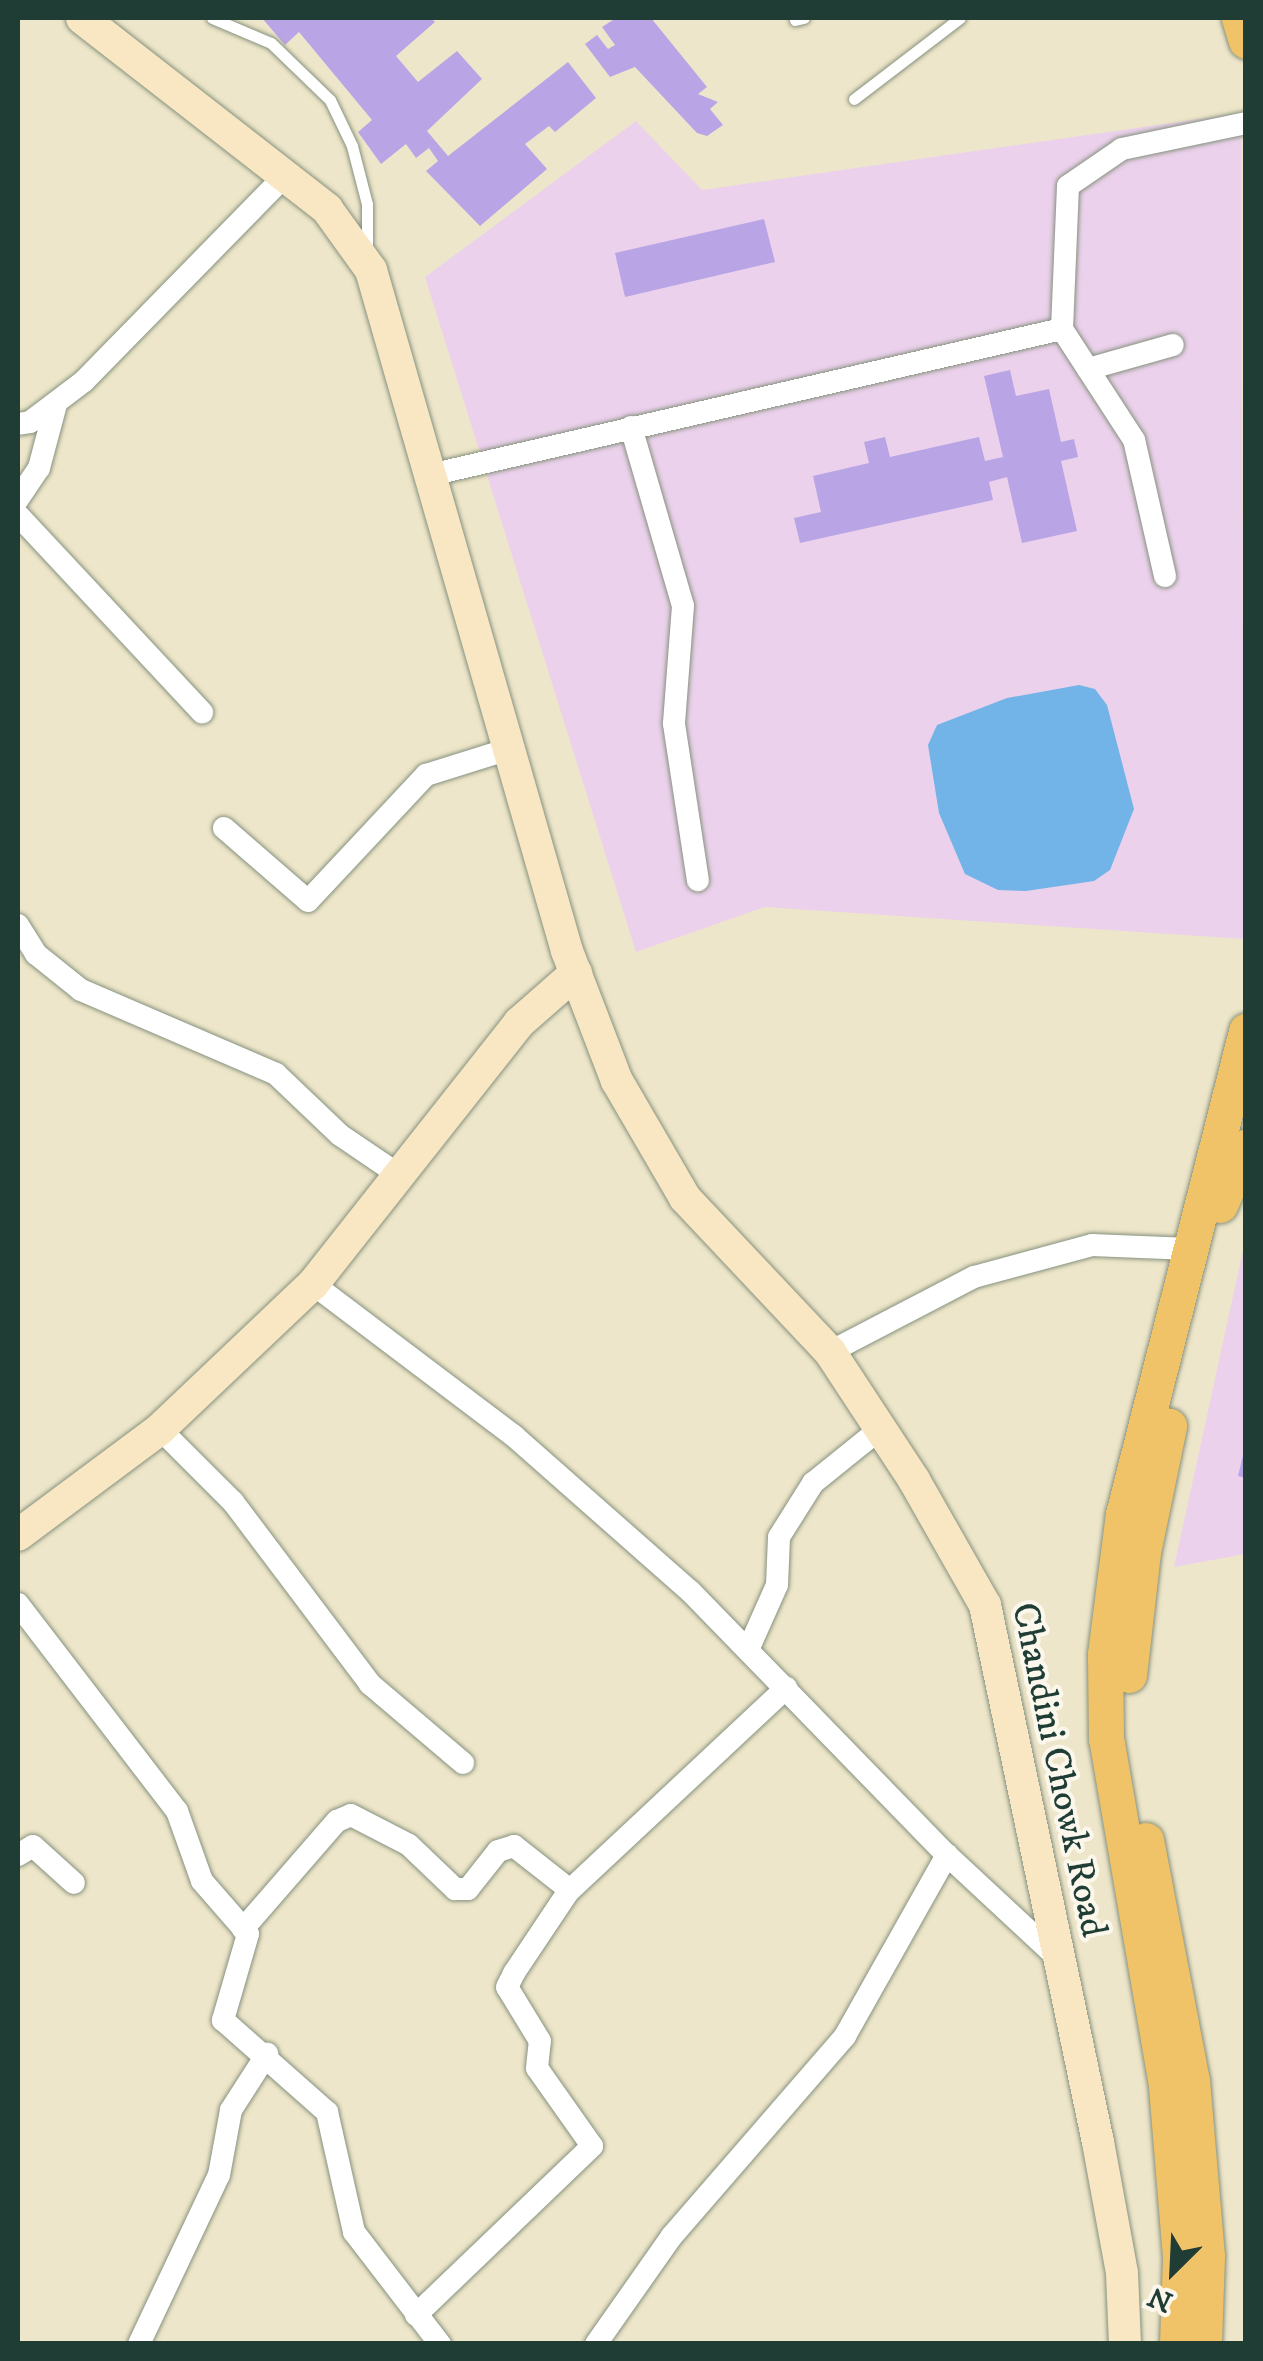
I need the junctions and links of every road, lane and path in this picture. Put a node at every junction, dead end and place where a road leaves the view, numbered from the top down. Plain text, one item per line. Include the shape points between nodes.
1 (82, 18) edge
2 (212, 18) edge
3 (960, 18) edge
4 (1239, 18) edge
5 (1246, 41) edge
6 (854, 100) dead end
7 (1246, 123) edge
8 (282, 179) junction
9 (366, 264) junction
10 (1062, 329) junction
11 (1173, 344) dead end
12 (1088, 369) junction
13 (56, 404) junction
14 (18, 424) edge
15 (630, 428) junction
16 (430, 475) junction
17 (18, 500) edge
18 (18, 515) edge
19 (1166, 576) dead end
20 (202, 712) dead end
21 (509, 749) junction
22 (224, 828) dead end
23 (698, 880) dead end
24 (18, 925) edge
25 (576, 972) junction
26 (1246, 1030) edge
27 (1238, 1080) edge
28 (1246, 1146) edge
29 (396, 1173) junction
30 (1190, 1249) junction
31 (313, 1284) junction
32 (830, 1352) junction
33 (160, 1429) junction
34 (880, 1429) junction
35 (18, 1534) edge
36 (18, 1604) edge
37 (748, 1650) junction
38 (786, 1688) junction
39 (463, 1763) dead end
40 (18, 1854) edge
41 (947, 1855) junction
42 (74, 1883) dead end
43 (570, 1890) junction
44 (243, 1930) junction
45 (1058, 1958) junction
46 (267, 2054) junction
47 (416, 2315) junction
48 (139, 2344) edge
49 (440, 2344) edge
50 (596, 2344) edge
51 (1125, 2344) edge
52 (1177, 2344) edge
53 (1204, 2344) edge

1 - 8 main road, Chandini Chowk Road
2 - 9 lane via 271,43 330,100 352,146 367,204
3 - 6 lane
4 - 5 main road
7 - 10 street via 1122,149 1068,186
8 - 9 main road, Chandini Chowk Road via 327,209
8 - 13 street
9 - 16 main road, Chandini Chowk Road
10 - 12 street
10 - 15 street
11 - 12 street
12 - 19 street via 1134,440
13 - 14 street
13 - 17 street via 39,468
15 - 16 street
15 - 23 street via 683,606 674,724
16 - 21 main road, Chandini Chowk Road
18 - 20 street
21 - 22 street via 426,775 308,901
21 - 25 main road, Chandini Chowk Road
24 - 29 street via 36,954 80,990 276,1074 340,1135
25 - 29 main road via 519,1022
25 - 32 main road, Chandini Chowk Road via 618,1082 685,1198
26 - 27 main road
27 - 30 main road
28 - 53 main road via 1219,1205 1154,1499 1130,1650 1126,1736 1192,2081 1207,2256
29 - 31 main road
30 - 32 street via 1092,1245 974,1277
30 - 52 main road via 1123,1514 1105,1654 1106,1739 1166,2085 1180,2257
31 - 33 main road
31 - 37 street via 514,1436
32 - 34 main road, Chandini Chowk Road
33 - 35 main road
33 - 39 street via 234,1502 370,1684
34 - 37 street via 813,1482 780,1536 777,1585
34 - 45 main road, Chandini Chowk Road via 985,1605
36 - 44 street via 177,1811 202,1881
37 - 38 street
38 - 41 street
38 - 43 street
40 - 42 street via 33,1846
41 - 45 street
41 - 50 street via 845,2036 672,2236
43 - 44 street via 514,1846 489,1859 468,1889 455,1889 409,1846 351,1814 336,1821
43 - 47 street via 508,1987 540,2040 537,2068 544,2083 592,2146
44 - 46 street via 248,1934 223,2020
45 - 51 main road, Chandini Chowk Road via 1122,2273
46 - 47 street via 327,2112 354,2232
46 - 48 street via 232,2110 218,2175
47 - 49 street

